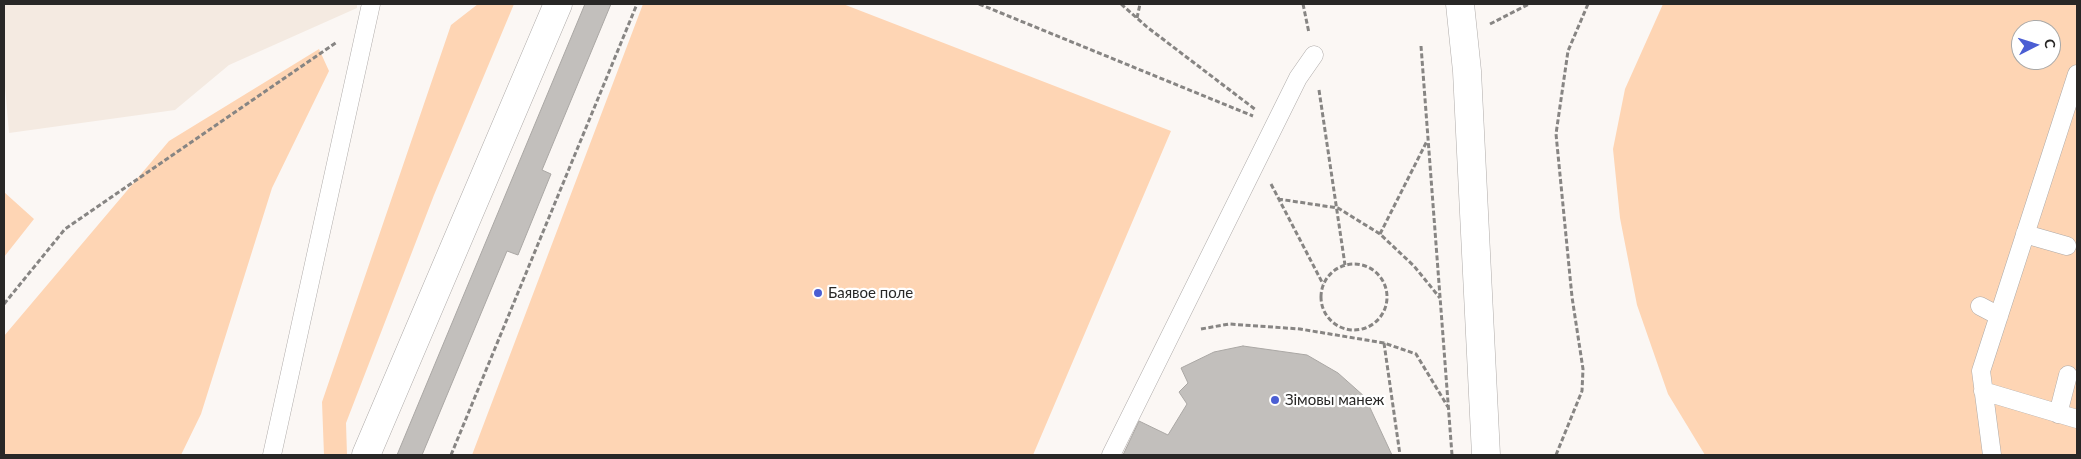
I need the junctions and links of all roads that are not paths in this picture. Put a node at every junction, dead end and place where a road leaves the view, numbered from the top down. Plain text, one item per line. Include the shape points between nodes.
1 (371, 4) edge
2 (558, 4) edge
3 (1460, 4) edge
4 (1314, 55) road end
5 (2077, 74) edge
6 (2026, 234) junction
7 (2067, 246) dead end
8 (1980, 306) dead end
9 (1999, 316) junction
10 (2068, 376) dead end
11 (1983, 392) junction
12 (2058, 414) junction
13 (2077, 419) edge
14 (272, 455) edge
15 (366, 455) edge
16 (1111, 455) edge
17 (1486, 455) edge
18 (1992, 455) edge

1 - 14 lane
2 - 15 street
3 - 17 street
4 - 16 lane via 1274,125
5 - 6 lane
6 - 7 lane
6 - 9 lane
8 - 9 lane
9 - 11 lane via 1981,371
10 - 12 lane
11 - 12 lane
11 - 18 lane
12 - 13 lane

